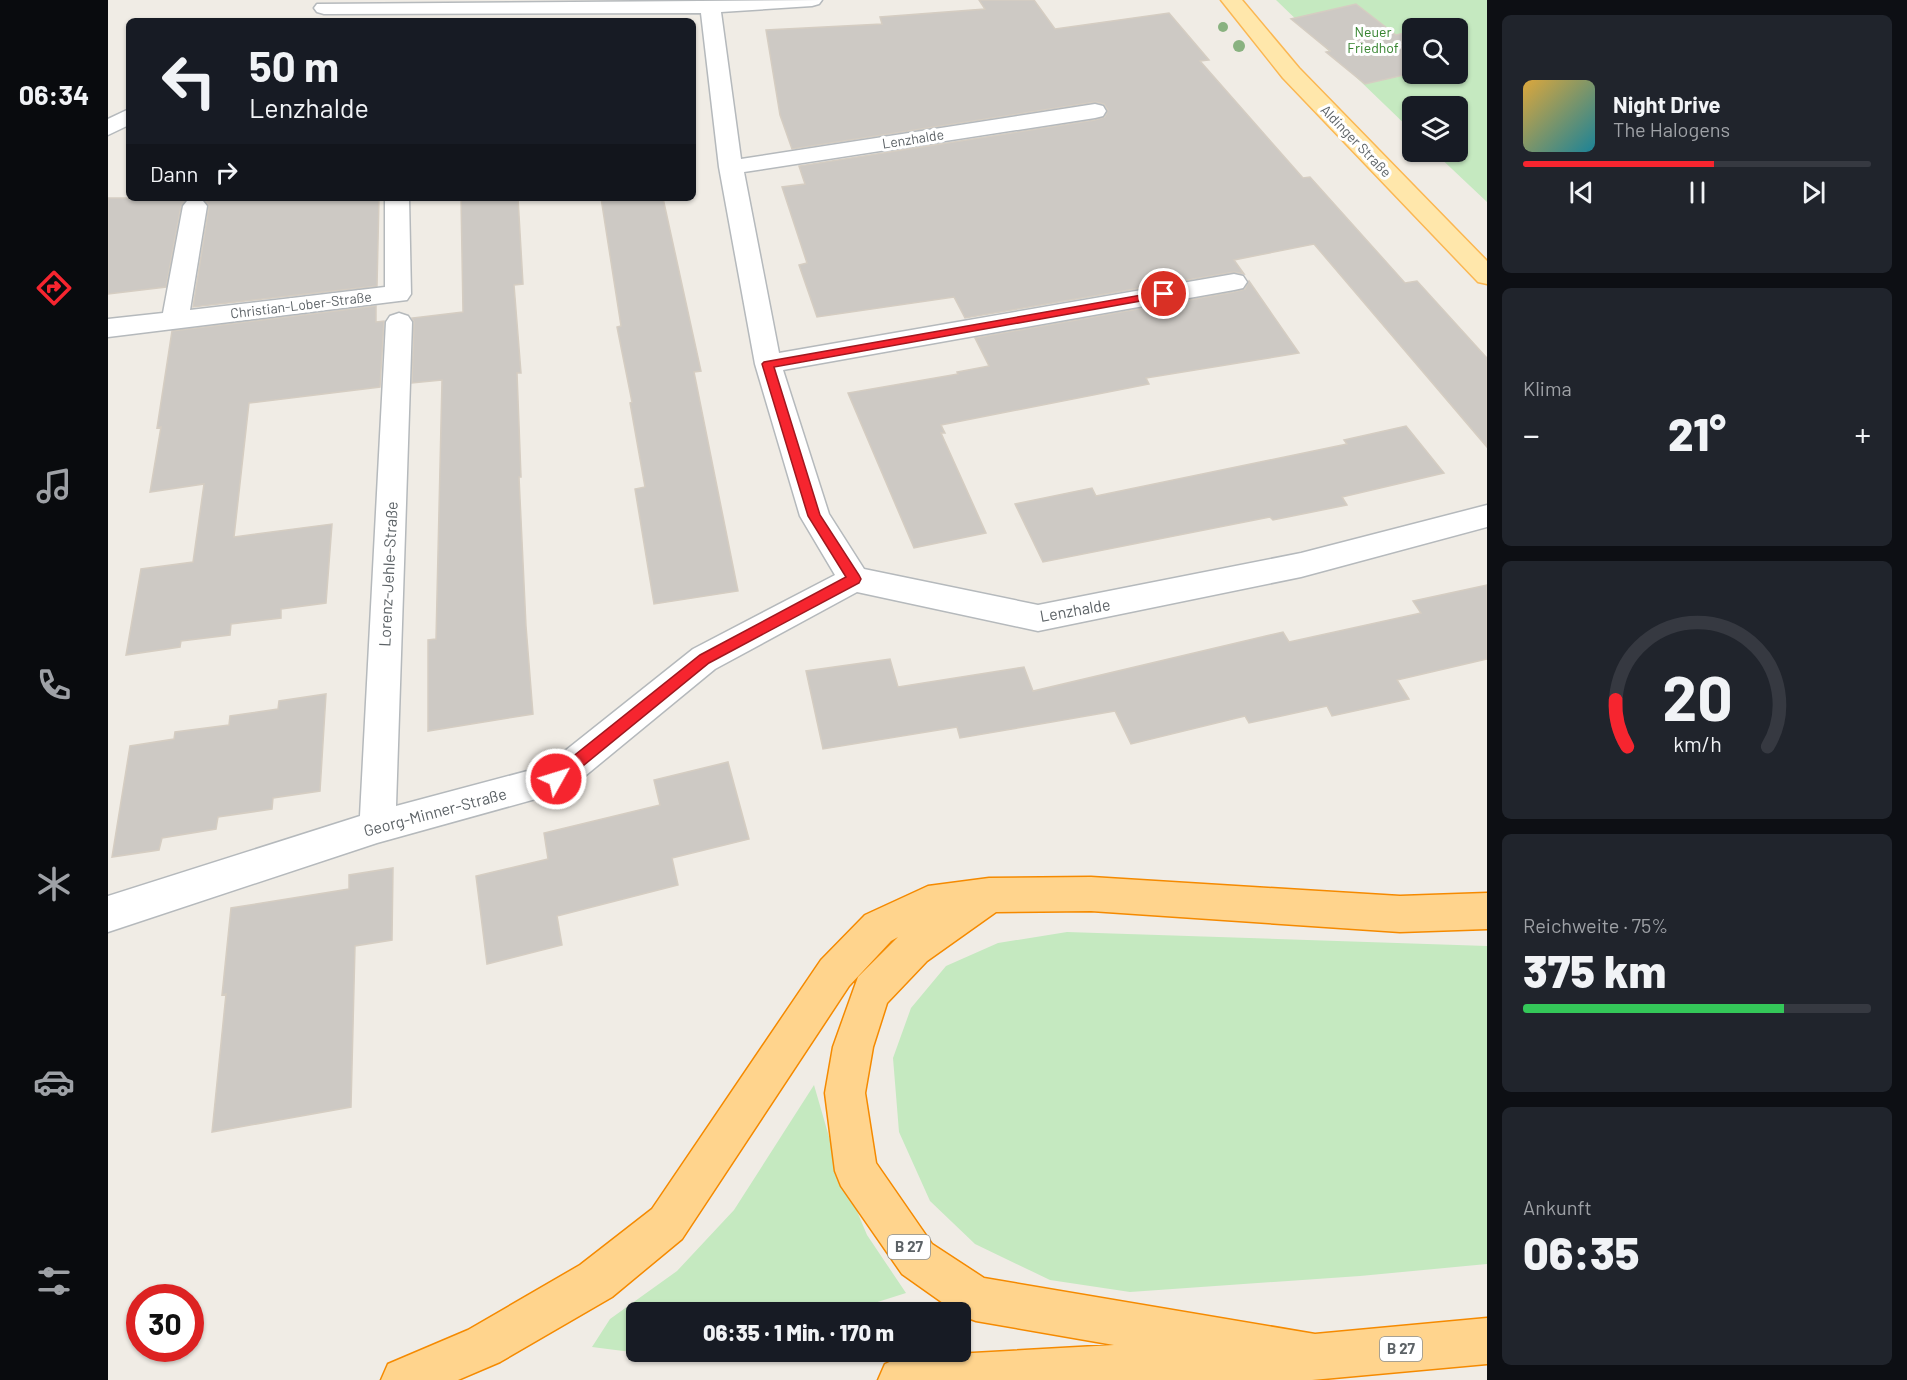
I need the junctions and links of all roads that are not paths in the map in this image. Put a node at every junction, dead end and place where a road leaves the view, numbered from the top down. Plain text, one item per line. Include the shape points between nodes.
1 (812, 0) edge
2 (1231, 0) edge
3 (722, 4) edge
4 (322, 8) edge
5 (1095, 111) dead end
6 (126, 118) edge
7 (108, 128) edge
8 (731, 166) junction
9 (397, 201) edge
10 (195, 206) dead end
11 (1487, 276) edge
12 (1234, 282) dead end
13 (176, 320) junction
14 (399, 322) dead end
15 (108, 328) edge
16 (768, 364) junction
17 (1487, 516) edge
18 (854, 579) junction
19 (377, 827) junction
20 (989, 896) junction
21 (1487, 911) edge
22 (108, 914) edge
23 (1487, 1341) edge
24 (1315, 1357) junction
25 (404, 1380) edge
26 (901, 1380) edge

1 - 3 street
2 - 11 main road, Aldinger Straße via 1291,73
3 - 4 street
3 - 8 street
5 - 8 street, Lenzhalde
6 - 7 street
8 - 16 street
9 - 13 street, Christian-Lober-Straße via 398,294
10 - 13 street
12 - 16 street
13 - 15 street, Christian-Lober-Straße
14 - 19 street, Lorenz-Jehle-Straße
16 - 18 street via 814,516
17 - 18 street, Lenzhalde via 1301,566 1038,618
18 - 19 street, Georg-Minner-Straße via 704,659 556,779
19 - 22 street, Georg-Minner-Straße
20 - 21 highway via 1091,894 1400,914
20 - 24 highway, B 27 via 914,948 872,991 854,1047 845,1093 856,1171 917,1258 976,1299
20 - 25 highway via 928,904 878,928 835,973 667,1224 596,1281 484,1346
23 - 24 highway, B 27
24 - 26 highway, B 27

